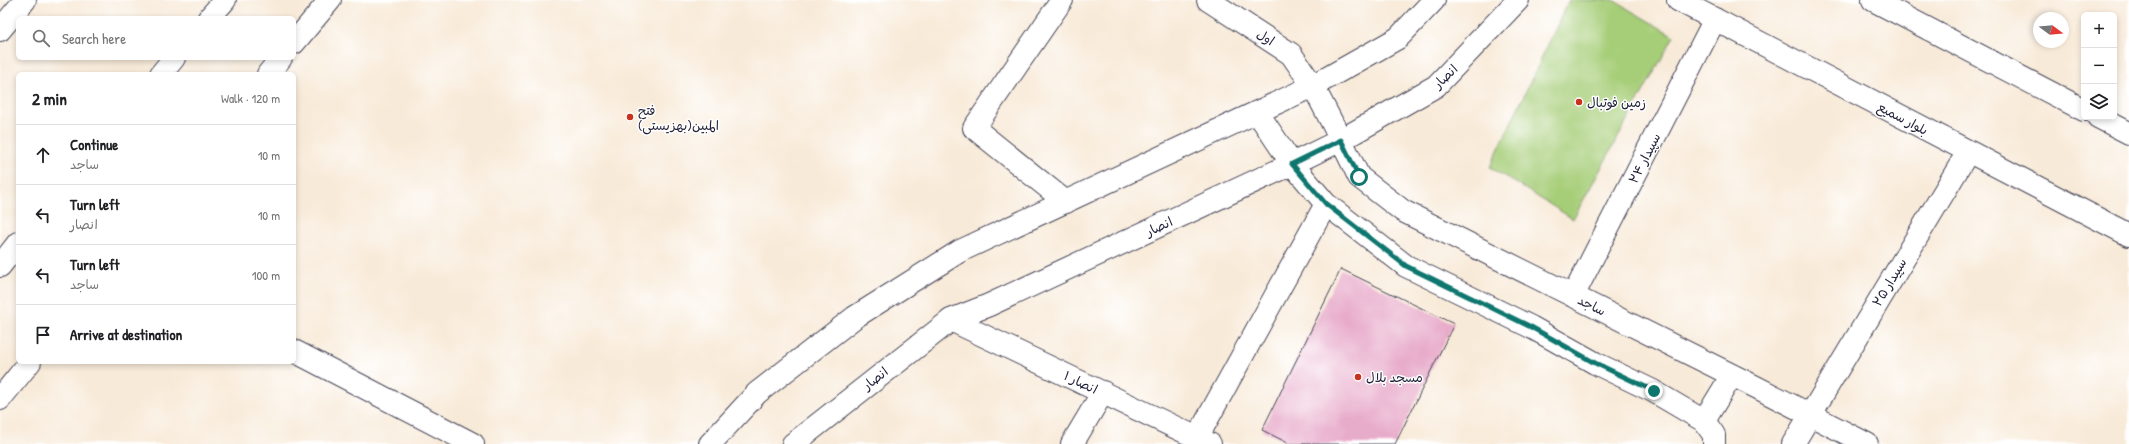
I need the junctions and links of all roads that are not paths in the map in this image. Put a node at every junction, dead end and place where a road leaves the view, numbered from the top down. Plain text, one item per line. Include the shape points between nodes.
1 (25, 0) edge
2 (225, 0) edge
3 (330, 0) edge
4 (1062, 0) edge
5 (1208, 0) edge
6 (1434, 0) edge
7 (1518, 0) edge
8 (1678, 0) edge
9 (1874, 0) edge
10 (1901, 6) edge
11 (211, 16) edge
12 (1715, 19) junction
13 (0, 30) edge
14 (296, 41) edge
15 (172, 60) edge
16 (279, 60) edge
17 (163, 72) edge
18 (270, 72) edge
19 (1313, 86) junction
20 (2081, 108) edge
21 (1257, 112) junction
22 (2104, 120) edge
23 (2129, 133) edge
24 (1341, 140) junction
25 (1968, 152) junction
26 (1292, 164) junction
27 (1066, 202) junction
28 (1326, 204) junction
29 (2129, 235) edge
30 (16, 246) edge
31 (0, 266) edge
32 (1573, 296) junction
33 (951, 320) junction
34 (296, 352) edge
35 (28, 364) edge
36 (1732, 375) junction
37 (1103, 392) junction
38 (0, 399) edge
39 (1811, 414) junction
40 (1704, 421) junction
41 (1204, 441) edge
42 (473, 444) edge
43 (710, 444) edge
44 (793, 444) edge
45 (1072, 444) edge
46 (1714, 444) edge
47 (1793, 444) edge
48 (1867, 444) edge

1 - 13 street
2 - 11 street
3 - 14 street
4 - 27 street via 974,128
5 - 19 street, اول via 1291,54
6 - 19 street via 1398,38
7 - 24 street, انصار via 1436,86
8 - 12 street, بلوار سمیع
9 - 10 street
10 - 20 street
12 - 25 street, بلوار سمیع
12 - 32 street, سپیدار ۲۴
15 - 17 street
16 - 18 street
19 - 21 street
19 - 24 street, اول
21 - 26 street
21 - 27 street
22 - 23 street
24 - 26 street, انصار
24 - 32 street, ساجد via 1359,177 1403,211
25 - 29 street, بلوار سمیع
25 - 39 street, سپیدار ۲۵
26 - 28 street
26 - 33 street, انصار
27 - 43 street via 960,251 855,317 757,393
28 - 40 street via 1406,266 1531,327 1595,363 1654,391
28 - 41 street
30 - 31 street
32 - 36 street, ساجد
33 - 37 street, انصار ۱
33 - 44 street, انصار
34 - 42 street
35 - 38 street
36 - 39 street, ساجد
36 - 40 street
37 - 41 street, انصار ۱
37 - 45 street
39 - 47 street, سپیدار ۲۵
39 - 48 street, ساجد
40 - 46 street via 1714,436

